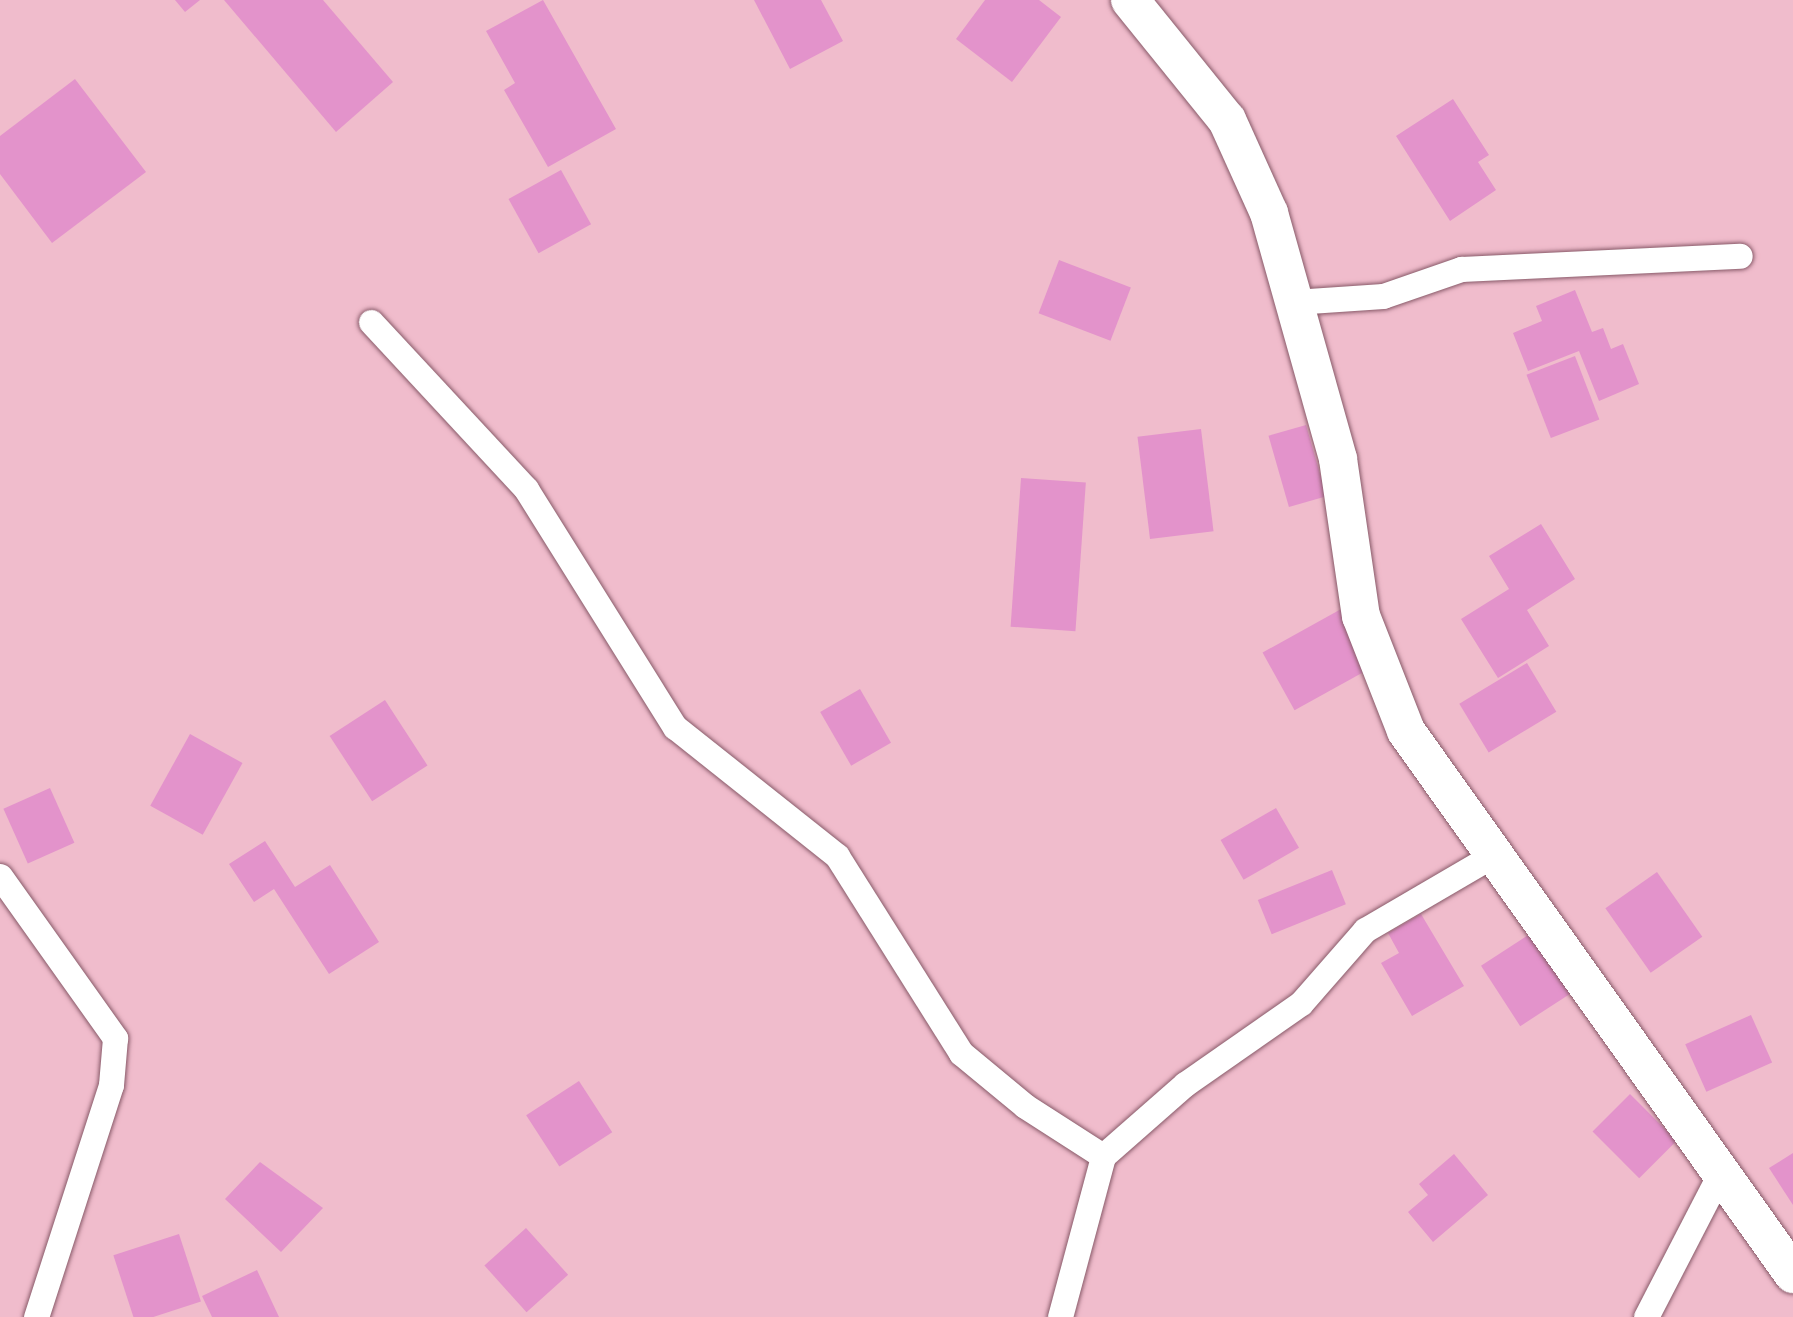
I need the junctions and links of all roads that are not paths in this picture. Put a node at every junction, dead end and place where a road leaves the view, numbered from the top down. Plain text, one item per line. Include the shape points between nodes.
1 (1130, 0) edge
2 (1740, 256) dead end
3 (1294, 302) junction
4 (371, 322) dead end
5 (1495, 854) junction
6 (0, 876) edge
7 (1103, 1156) junction
8 (1721, 1172) junction
9 (1793, 1274) edge
10 (36, 1317) edge
11 (1060, 1317) edge
12 (1646, 1317) edge

1 - 3 street via 1227,120 1270,213
2 - 3 street via 1461,270 1383,296
3 - 5 street via 1338,460 1362,616 1406,731
4 - 7 street via 526,489 675,728 837,856 961,1053 1024,1106
5 - 7 street via 1365,930 1301,1003 1185,1084
5 - 8 street
6 - 10 street via 115,1038 111,1085
7 - 11 street
8 - 9 street
8 - 12 street

